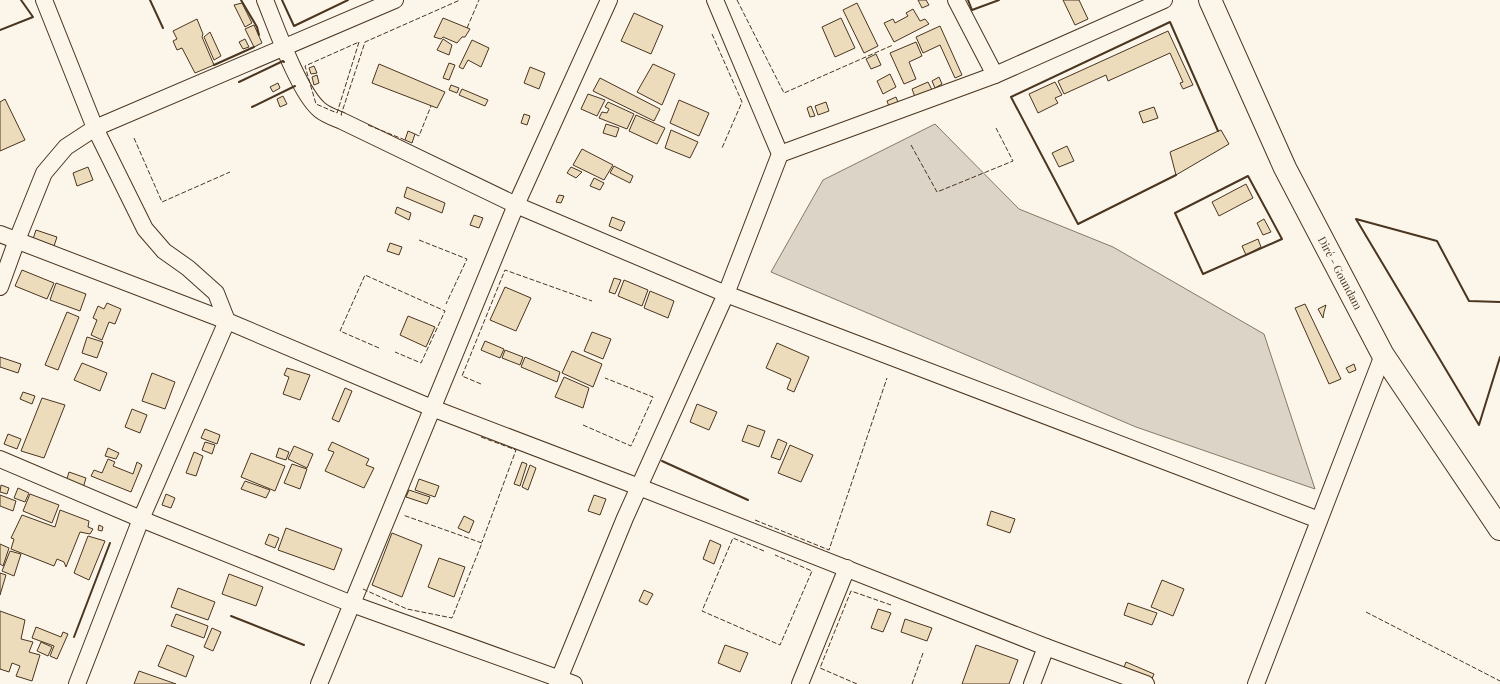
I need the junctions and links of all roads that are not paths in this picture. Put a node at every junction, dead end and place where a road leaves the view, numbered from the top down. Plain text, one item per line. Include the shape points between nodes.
1 (44, 0) edge
2 (264, 0) edge
3 (395, 0) edge
4 (609, 0) edge
5 (714, 0) edge
6 (956, 0) edge
7 (1164, 0) edge
8 (1210, 0) edge
9 (284, 47) junction
10 (995, 75) junction
11 (95, 128) junction
12 (780, 154) junction
13 (516, 205) junction
14 (0, 234) edge
15 (17, 240) junction
16 (0, 287) edge
17 (726, 294) junction
18 (227, 321) junction
19 (1383, 355) junction
20 (432, 408) junction
21 (0, 460) edge
22 (639, 487) junction
23 (141, 519) junction
24 (1319, 520) junction
25 (1500, 530) edge
26 (847, 568) junction
27 (352, 604) junction
28 (1046, 647) junction
29 (564, 682) edge
30 (77, 684) edge
31 (319, 684) edge
32 (800, 684) edge
33 (1032, 684) edge
34 (1146, 684) edge
35 (1256, 684) edge

1 - 11 street
2 - 9 street
3 - 9 street
4 - 13 street
5 - 12 street
6 - 10 street
7 - 10 street
8 - 19 main road, Diré - Goundam via 1285,168
9 - 11 street
9 - 13 street via 310,100 320,110
10 - 12 street
11 - 15 street via 66,147 44,173
11 - 18 street via 145,229 164,251 216,293
12 - 17 street
13 - 17 street
13 - 20 street
14 - 15 street
15 - 16 street
15 - 18 street
17 - 22 street
17 - 24 street
18 - 20 street
18 - 23 street
19 - 24 street
19 - 25 main road, Diré - Goundam
20 - 22 street
20 - 27 street
21 - 23 street
22 - 26 street
22 - 29 street
23 - 27 street
23 - 30 street
24 - 35 street
26 - 28 street
26 - 32 street
27 - 29 street
27 - 31 street
28 - 33 street
28 - 34 street

